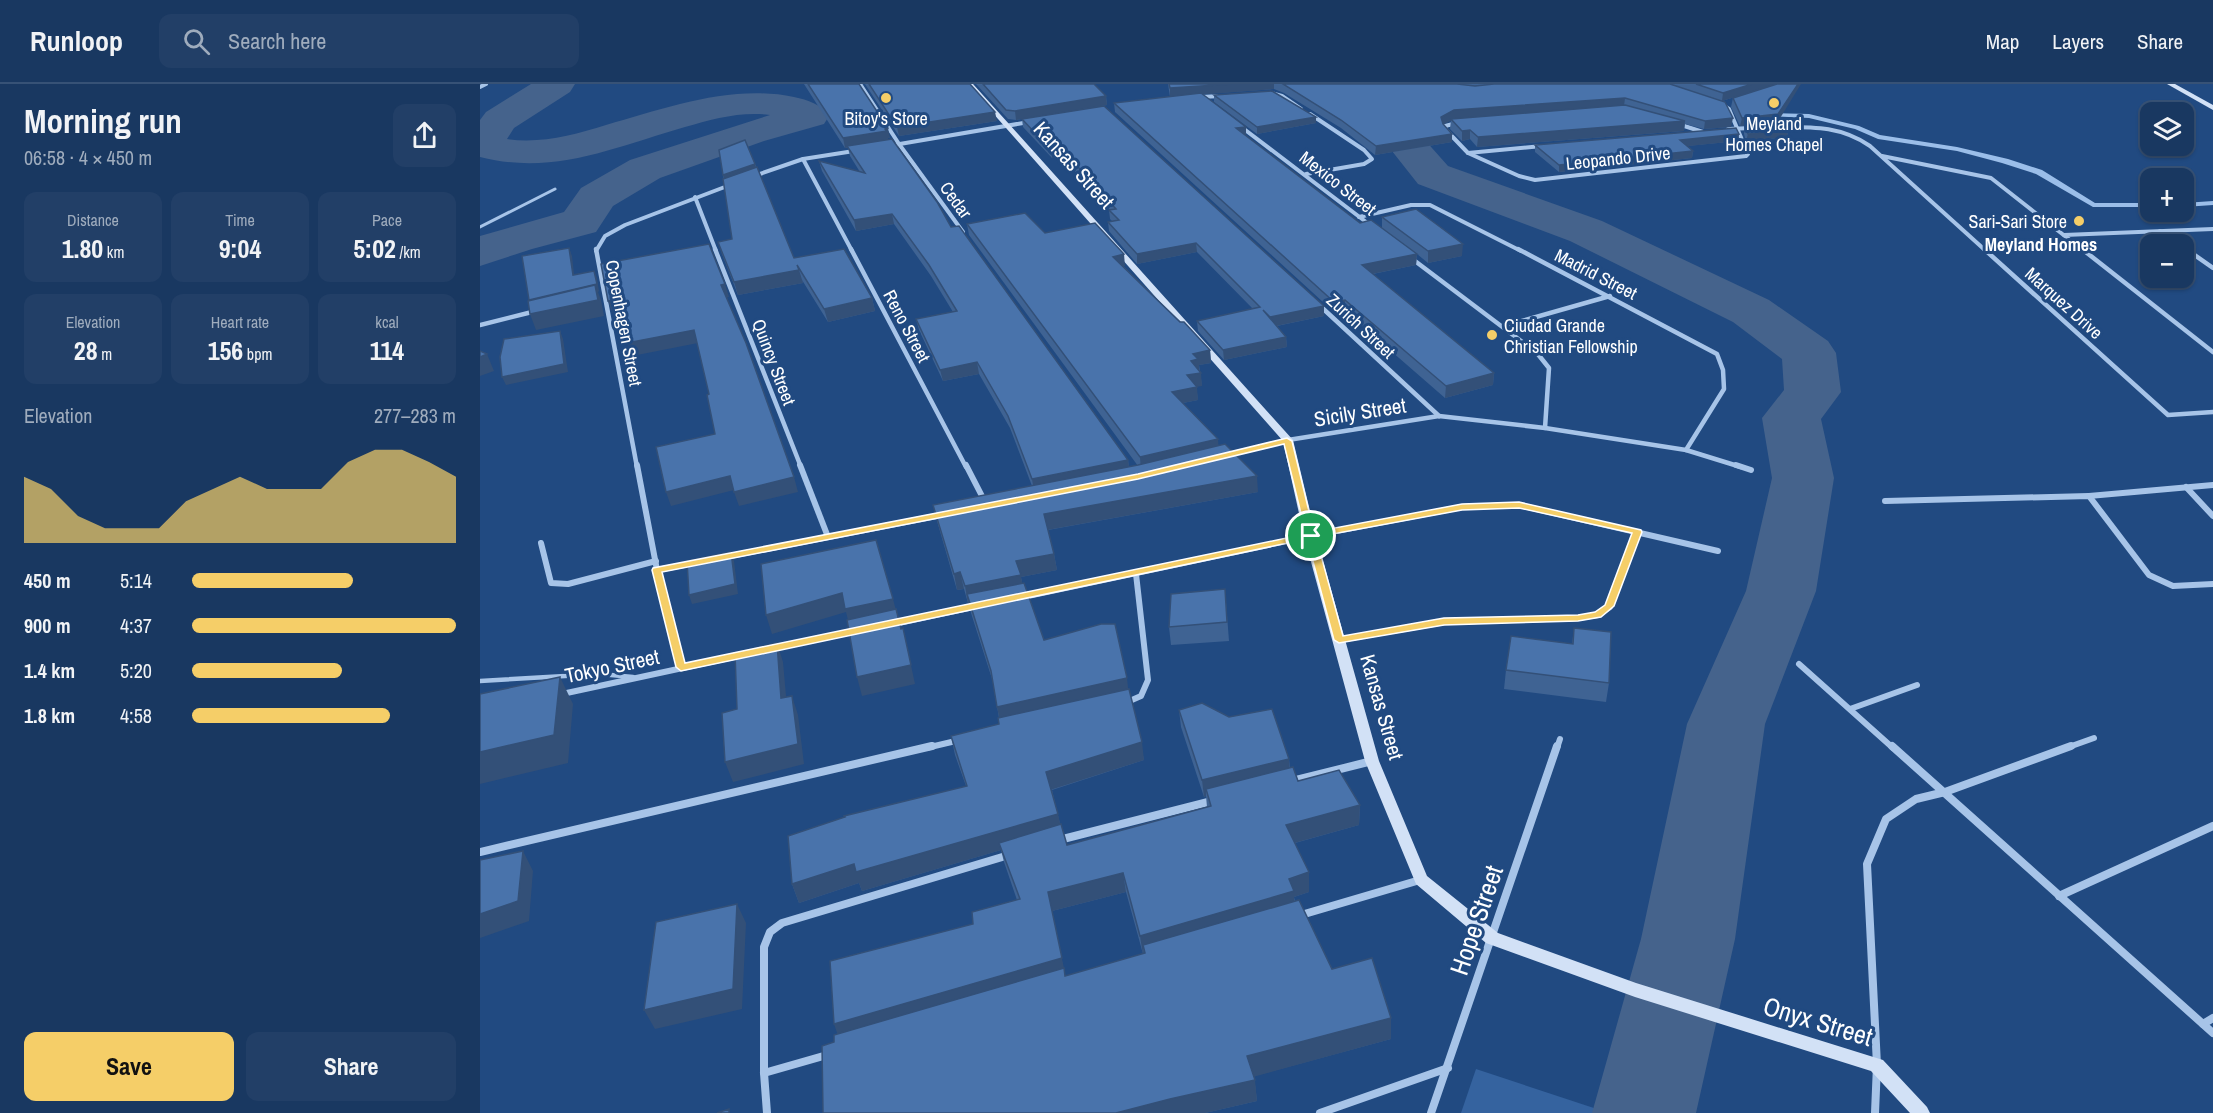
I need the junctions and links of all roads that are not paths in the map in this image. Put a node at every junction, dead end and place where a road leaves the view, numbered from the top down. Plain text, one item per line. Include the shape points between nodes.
1 (486, 84) edge
2 (860, 84) edge
3 (970, 84) edge
4 (2170, 84) edge
5 (480, 87) edge
6 (1266, 92) edge
7 (1223, 96) edge
8 (1201, 97) junction
9 (1191, 98) edge
10 (1733, 101) edge
11 (1712, 102) edge
12 (1210, 104) edge
13 (1722, 105) junction
14 (2213, 108) edge
15 (1041, 120) edge
16 (1668, 122) edge
17 (1466, 123) edge
18 (1008, 125) junction
19 (1239, 125) edge
20 (1768, 127) edge
21 (1758, 128) edge
22 (1737, 129) junction
23 (1726, 130) edge
24 (1714, 131) edge
25 (1703, 132) junction
26 (1691, 133) edge
27 (899, 144) junction
28 (1550, 145) edge
29 (878, 148) edge
30 (856, 151) edge
31 (1468, 153) junction
32 (1881, 156) junction
33 (803, 159) junction
34 (1306, 174) junction
35 (749, 178) edge
36 (738, 182) edge
37 (555, 189) dead end
38 (695, 197) junction
39 (1359, 217) junction
40 (480, 227) edge
41 (2213, 229) edge
42 (1375, 230) edge
43 (2159, 231) junction
44 (2164, 234) edge
45 (2064, 235) junction
46 (968, 239) edge
47 (1405, 253) edge
48 (2194, 255) edge
49 (2213, 268) edge
50 (604, 295) junction
51 (1610, 296) junction
52 (593, 298) edge
53 (1316, 303) edge
54 (548, 309) edge
55 (480, 325) edge
56 (1504, 326) junction
57 (2213, 352) edge
58 (2213, 412) edge
59 (1439, 416) junction
60 (1545, 428) junction
61 (1287, 441) junction
62 (1686, 450) junction
63 (1219, 457) edge
64 (1751, 470) dead end
65 (2213, 485) edge
66 (2186, 487) junction
67 (2089, 496) junction
68 (1885, 501) dead end
69 (976, 508) edge
70 (953, 512) edge
71 (2213, 516) edge
72 (1637, 532) junction
73 (1311, 536) junction
74 (828, 537) junction
75 (540, 543) dead end
76 (1718, 551) dead end
77 (714, 559) edge
78 (656, 561) junction
79 (702, 561) edge
80 (657, 570) junction
81 (1136, 574) junction
82 (2213, 584) edge
83 (1019, 598) edge
84 (984, 605) edge
85 (891, 624) edge
86 (868, 629) edge
87 (1339, 640) junction
88 (763, 651) edge
89 (751, 653) edge
90 (1799, 663) dead end
91 (681, 667) junction
92 (637, 677) junction
93 (480, 681) edge
94 (1917, 685) dead end
95 (558, 694) edge
96 (1116, 705) edge
97 (1850, 709) junction
98 (973, 737) edge
99 (2094, 738) dead end
100 (1560, 740) dead end
101 (1372, 761) junction
102 (1281, 784) edge
103 (1945, 792) junction
104 (1224, 798) edge
105 (2213, 826) edge
106 (1052, 842) edge
107 (480, 852) edge
108 (1018, 852) edge
109 (1421, 880) junction
110 (2059, 896) junction
111 (1296, 916) edge
112 (1492, 938) junction
113 (1717, 1017) joint
114 (2213, 1018) edge
115 (2203, 1024) junction
116 (2213, 1033) edge
117 (832, 1053) edge
118 (1877, 1065) junction
119 (1448, 1068) junction
120 (764, 1073) junction
121 (767, 1113) edge
122 (1320, 1113) edge
123 (1431, 1113) edge
124 (1875, 1113) edge
125 (1921, 1113) edge

1 - 5 street
2 - 27 street, Cedar
3 - 18 street, Kansas Street
4 - 14 street
6 - 34 street via 1282,96 1372,159 1364,164
7 - 8 street
8 - 9 street
8 - 12 street
10 - 13 street
11 - 13 street
13 - 22 street via 1729,109
15 - 18 street
16 - 25 street
17 - 31 street via 1445,126
18 - 27 street
18 - 61 street, Kansas Street
19 - 34 street, Mexico Street
20 - 32 street, Marquez Drive via 1844,130
21 - 22 street
22 - 23 street
22 - 31 street, Leopando Drive via 1748,154 1739,158 1535,180
24 - 25 street
25 - 26 street
27 - 29 street
27 - 46 street, Cedar
28 - 31 street
30 - 33 street
32 - 45 street via 1990,178
32 - 58 street, Marquez Drive via 2168,416
33 - 35 street
33 - 69 street, Reno Street via 987,506
34 - 39 street, Mexico Street
36 - 38 street, Copenhagen Street
37 - 40 lane
38 - 50 street, Copenhagen Street via 605,236 596,249
38 - 74 street, Quincy Street
39 - 42 street, Mexico Street
39 - 51 street, Madrid Street via 1411,205 1430,205
41 - 43 street
43 - 44 street
43 - 45 street
45 - 57 street
47 - 56 street
48 - 49 street
50 - 52 street
50 - 78 street, Copenhagen Street
51 - 56 street
51 - 62 street, Madrid Street via 1717,354 1724,390
53 - 59 street, Zurich Street
54 - 55 street
56 - 60 street via 1549,368
59 - 60 street, Sicily Street
59 - 61 street, Sicily Street
60 - 62 street, Sicily Street
61 - 63 street, Sicily Street
61 - 73 street, Kansas Street
62 - 64 street, Sicily Street
65 - 66 street
66 - 67 street
66 - 71 street
67 - 68 street
67 - 82 street via 2149,575 2173,586
70 - 74 street
72 - 73 street via 1519,505 1462,507
72 - 76 street
72 - 87 street via 1610,606 1598,615 1444,622
73 - 81 street
73 - 87 street, Kansas Street
74 - 77 street
75 - 78 street via 551,583 568,584
78 - 80 street, Copenhagen Street
79 - 80 street
80 - 91 street, Copenhagen Street
81 - 83 street
81 - 96 street via 1148,680 1138,700
84 - 85 street
86 - 88 street
87 - 101 street, Kansas Street
89 - 91 street, Tokyo Street
90 - 97 street
91 - 92 street, Tokyo Street
92 - 93 lane via 600,674
92 - 95 street, Tokyo Street
94 - 97 street
97 - 103 street
98 - 107 street
99 - 103 street
100 - 112 street, Hope Street
101 - 102 street
101 - 109 street, Kansas Street
103 - 110 street
103 - 118 street via 1916,799 1886,819 1867,864
104 - 106 street
105 - 110 street
108 - 120 street via 783,923 770,932 764,947
109 - 111 street
109 - 112 street, Kansas Street
110 - 115 street
112 - 113 street, Kansas Street
112 - 119 street, Hope Street
113 - 118 street, Onyx Street
114 - 115 street
115 - 116 street
117 - 120 street
118 - 124 street
118 - 125 street, Onyx Street
119 - 122 street
119 - 123 street, Hope Street
120 - 121 street

